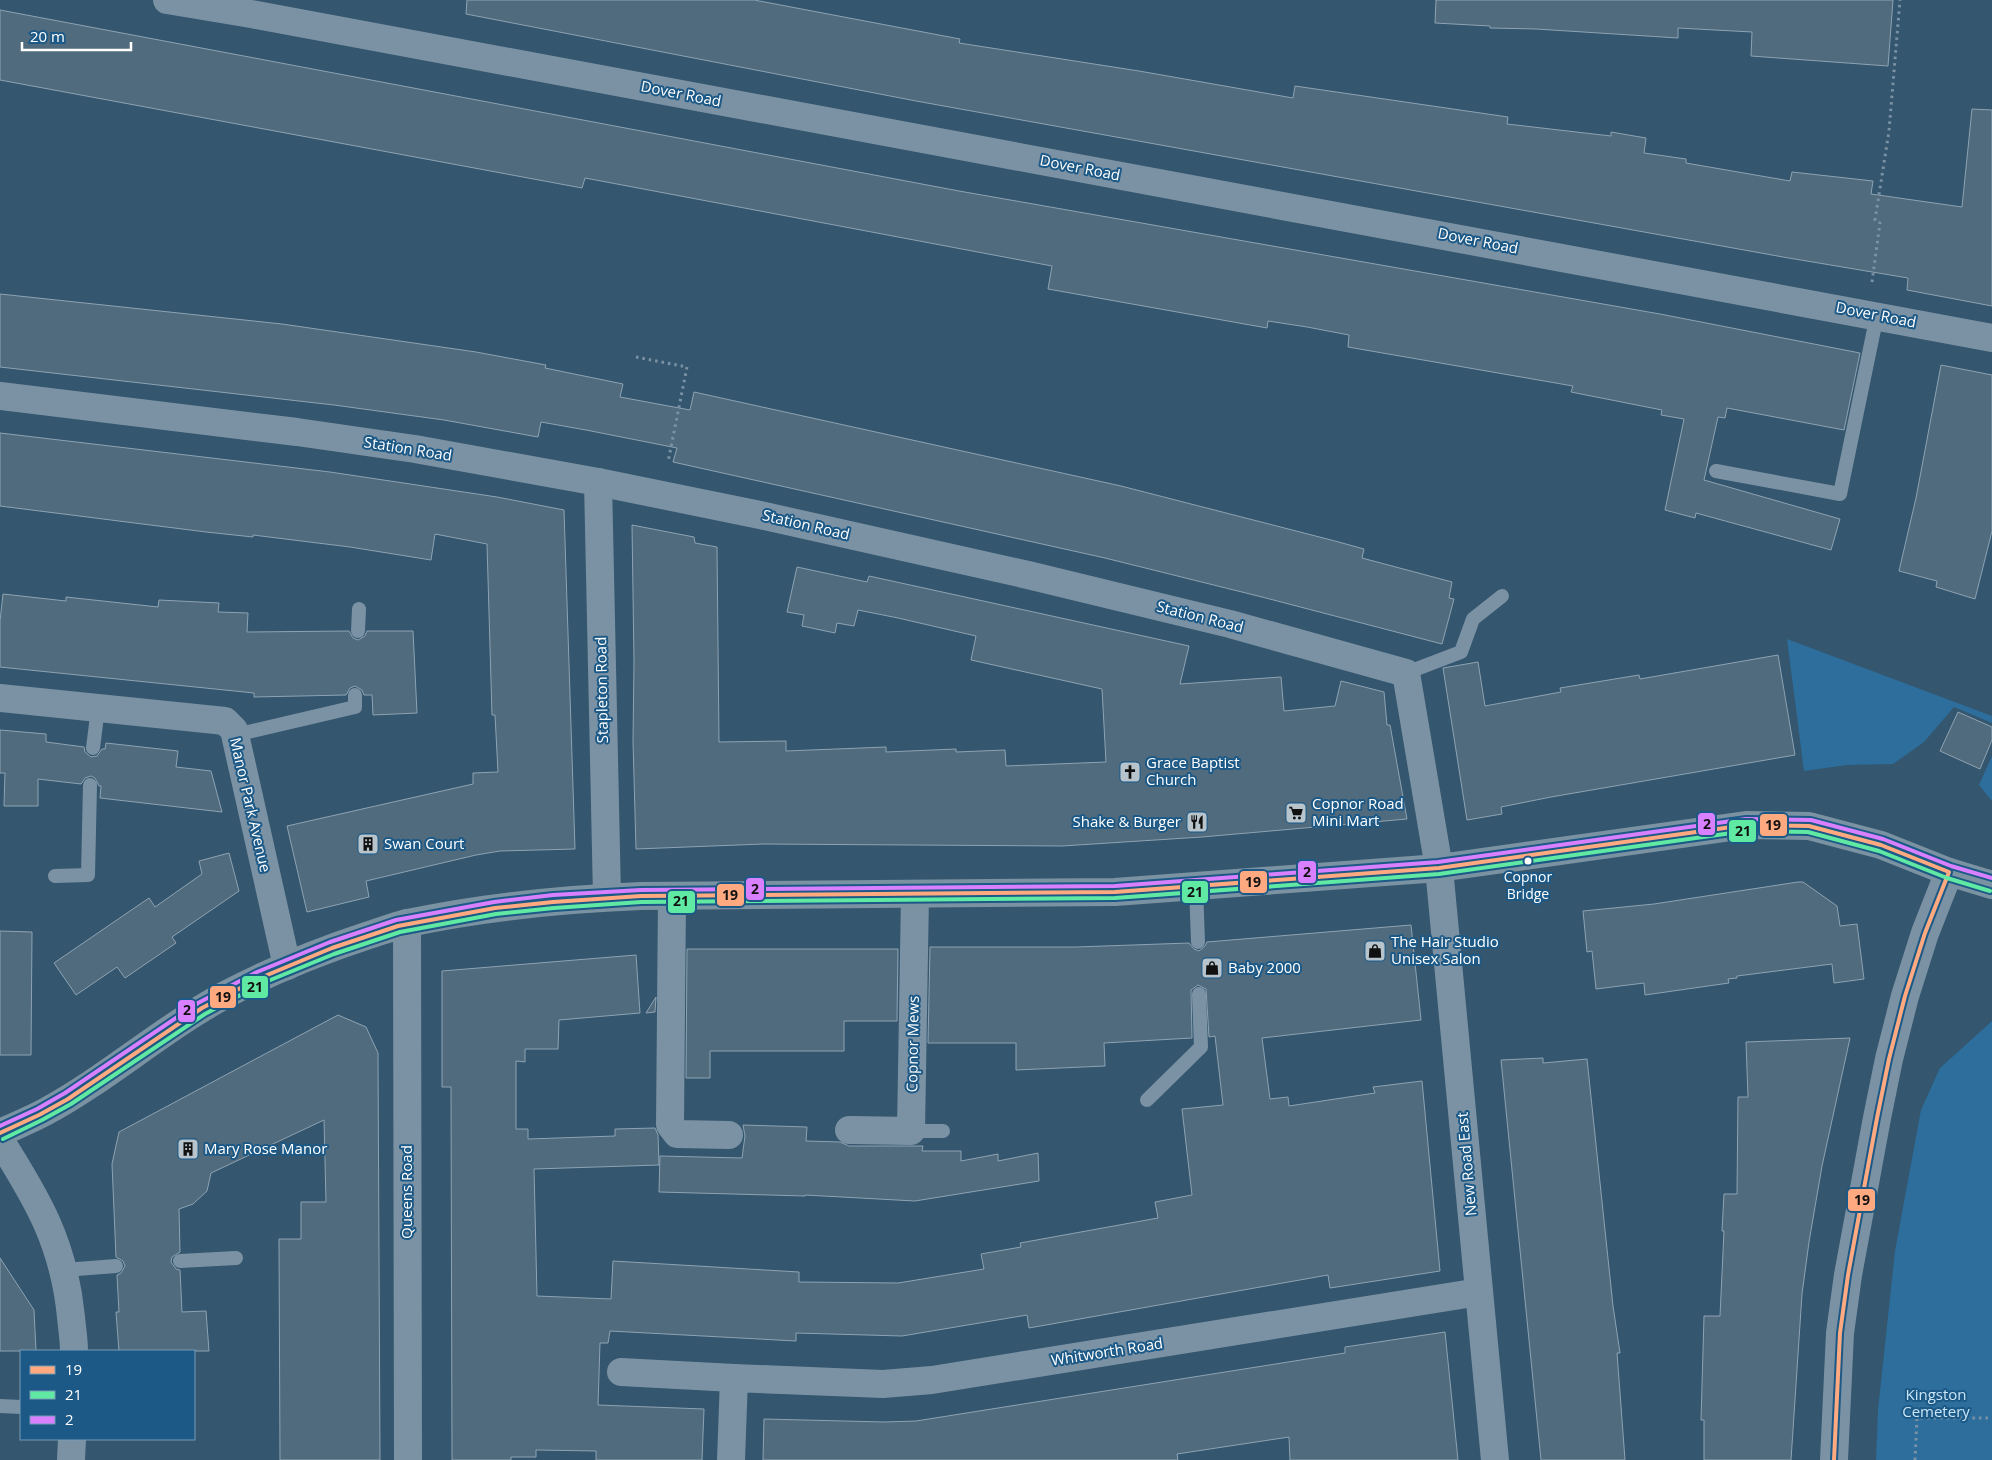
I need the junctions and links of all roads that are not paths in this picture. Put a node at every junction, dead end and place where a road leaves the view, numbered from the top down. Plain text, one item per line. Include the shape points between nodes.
1 (167, 0) edge
2 (252, 7) edge
3 (1873, 315) junction
4 (1992, 338) edge
5 (0, 396) edge
6 (1716, 471) dead end
7 (598, 482) junction
8 (1502, 596) dead end
9 (359, 609) dead end
10 (358, 631) dead end
11 (1406, 673) junction
12 (355, 695) dead end
13 (0, 698) edge
14 (98, 708) junction
15 (235, 735) junction
16 (93, 748) dead end
17 (90, 785) dead end
18 (1439, 868) junction
19 (1949, 872) junction
20 (55, 876) dead end
21 (1196, 886) junction
22 (1992, 886) edge
23 (915, 895) junction
24 (672, 897) junction
25 (607, 898) junction
26 (407, 923) junction
27 (1198, 942) dead end
28 (287, 966) junction
29 (1199, 994) dead end
30 (1147, 1100) dead end
31 (849, 1130) dead end
32 (911, 1131) junction
33 (943, 1131) dead end
34 (0, 1133) edge
35 (730, 1135) dead end
36 (0, 1140) edge
37 (236, 1258) dead end
38 (180, 1261) dead end
39 (116, 1266) dead end
40 (64, 1270) junction
41 (1479, 1292) junction
42 (74, 1350) edge
43 (621, 1372) dead end
44 (734, 1378) junction
45 (0, 1406) edge
46 (20, 1407) edge
47 (72, 1440) edge
48 (71, 1460) edge
49 (408, 1460) edge
50 (731, 1460) edge
51 (1495, 1460) edge
52 (1834, 1460) edge

1 - 2 street, Dover Road
2 - 3 street, Dover Road
3 - 4 street, Dover Road
3 - 6 lane via 1840,494
5 - 7 street, Station Road via 297,432 415,449
7 - 11 street, Station Road via 1028,575 1230,624
7 - 25 street, Stapleton Road
8 - 11 lane via 1473,619 1461,652
9 - 10 lane
11 - 18 street
12 - 15 lane via 355,707
13 - 14 street, Manor Park Avenue
14 - 15 street, Manor Park Avenue via 225,721
14 - 16 lane
15 - 28 street, Manor Park Avenue
17 - 20 lane via 88,875
18 - 19 main road via 1746,825 1809,826 1881,845
18 - 21 main road
18 - 41 street, New Road East
19 - 22 main road
19 - 52 street via 1905,996 1877,1118 1840,1333
21 - 23 main road via 1115,892
21 - 27 lane
23 - 24 main road
23 - 32 street, Copnor Mews
24 - 25 main road
24 - 35 street via 670,1125 677,1134
25 - 26 main road via 503,907
26 - 28 main road via 346,942
26 - 49 street, Queens Road
28 - 34 main road via 225,995 163,1032 45,1112
29 - 30 lane via 1201,1047
31 - 32 street
32 - 33 lane
36 - 40 street via 52,1232
37 - 38 lane
39 - 40 lane
40 - 42 street
41 - 44 street, Whitworth Road via 932,1380 883,1384
41 - 51 street, New Road East
43 - 44 street, Whitworth Road
44 - 50 street
45 - 46 lane
47 - 48 street

